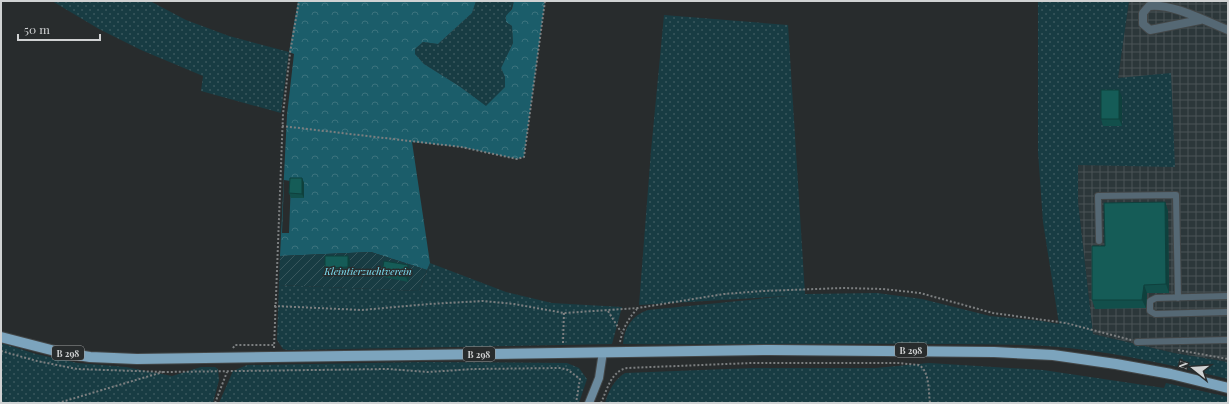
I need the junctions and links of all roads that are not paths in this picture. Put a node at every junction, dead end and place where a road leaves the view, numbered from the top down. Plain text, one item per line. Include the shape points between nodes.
1 (1200, 20) junction
2 (1228, 30) edge
3 (1099, 241) dead end
4 (1228, 296) edge
5 (1178, 298) junction
6 (1228, 312) edge
7 (1, 337) edge
8 (1228, 340) edge
9 (1138, 342) road end
10 (603, 352) junction
11 (1228, 388) edge
12 (589, 403) edge

1 - 1 street via 1158,5 1149,6 1143,13 1143,24 1150,30
1 - 2 street
3 - 5 lane via 1098,196 1176,195
4 - 5 lane
5 - 6 lane via 1153,299 1149,306 1150,311 1162,314
7 - 10 main road, B 298 via 44,349 90,357 230,358
8 - 9 lane
10 - 11 main road, B 298 via 864,350 1053,355 1171,374
10 - 12 main road via 599,378

